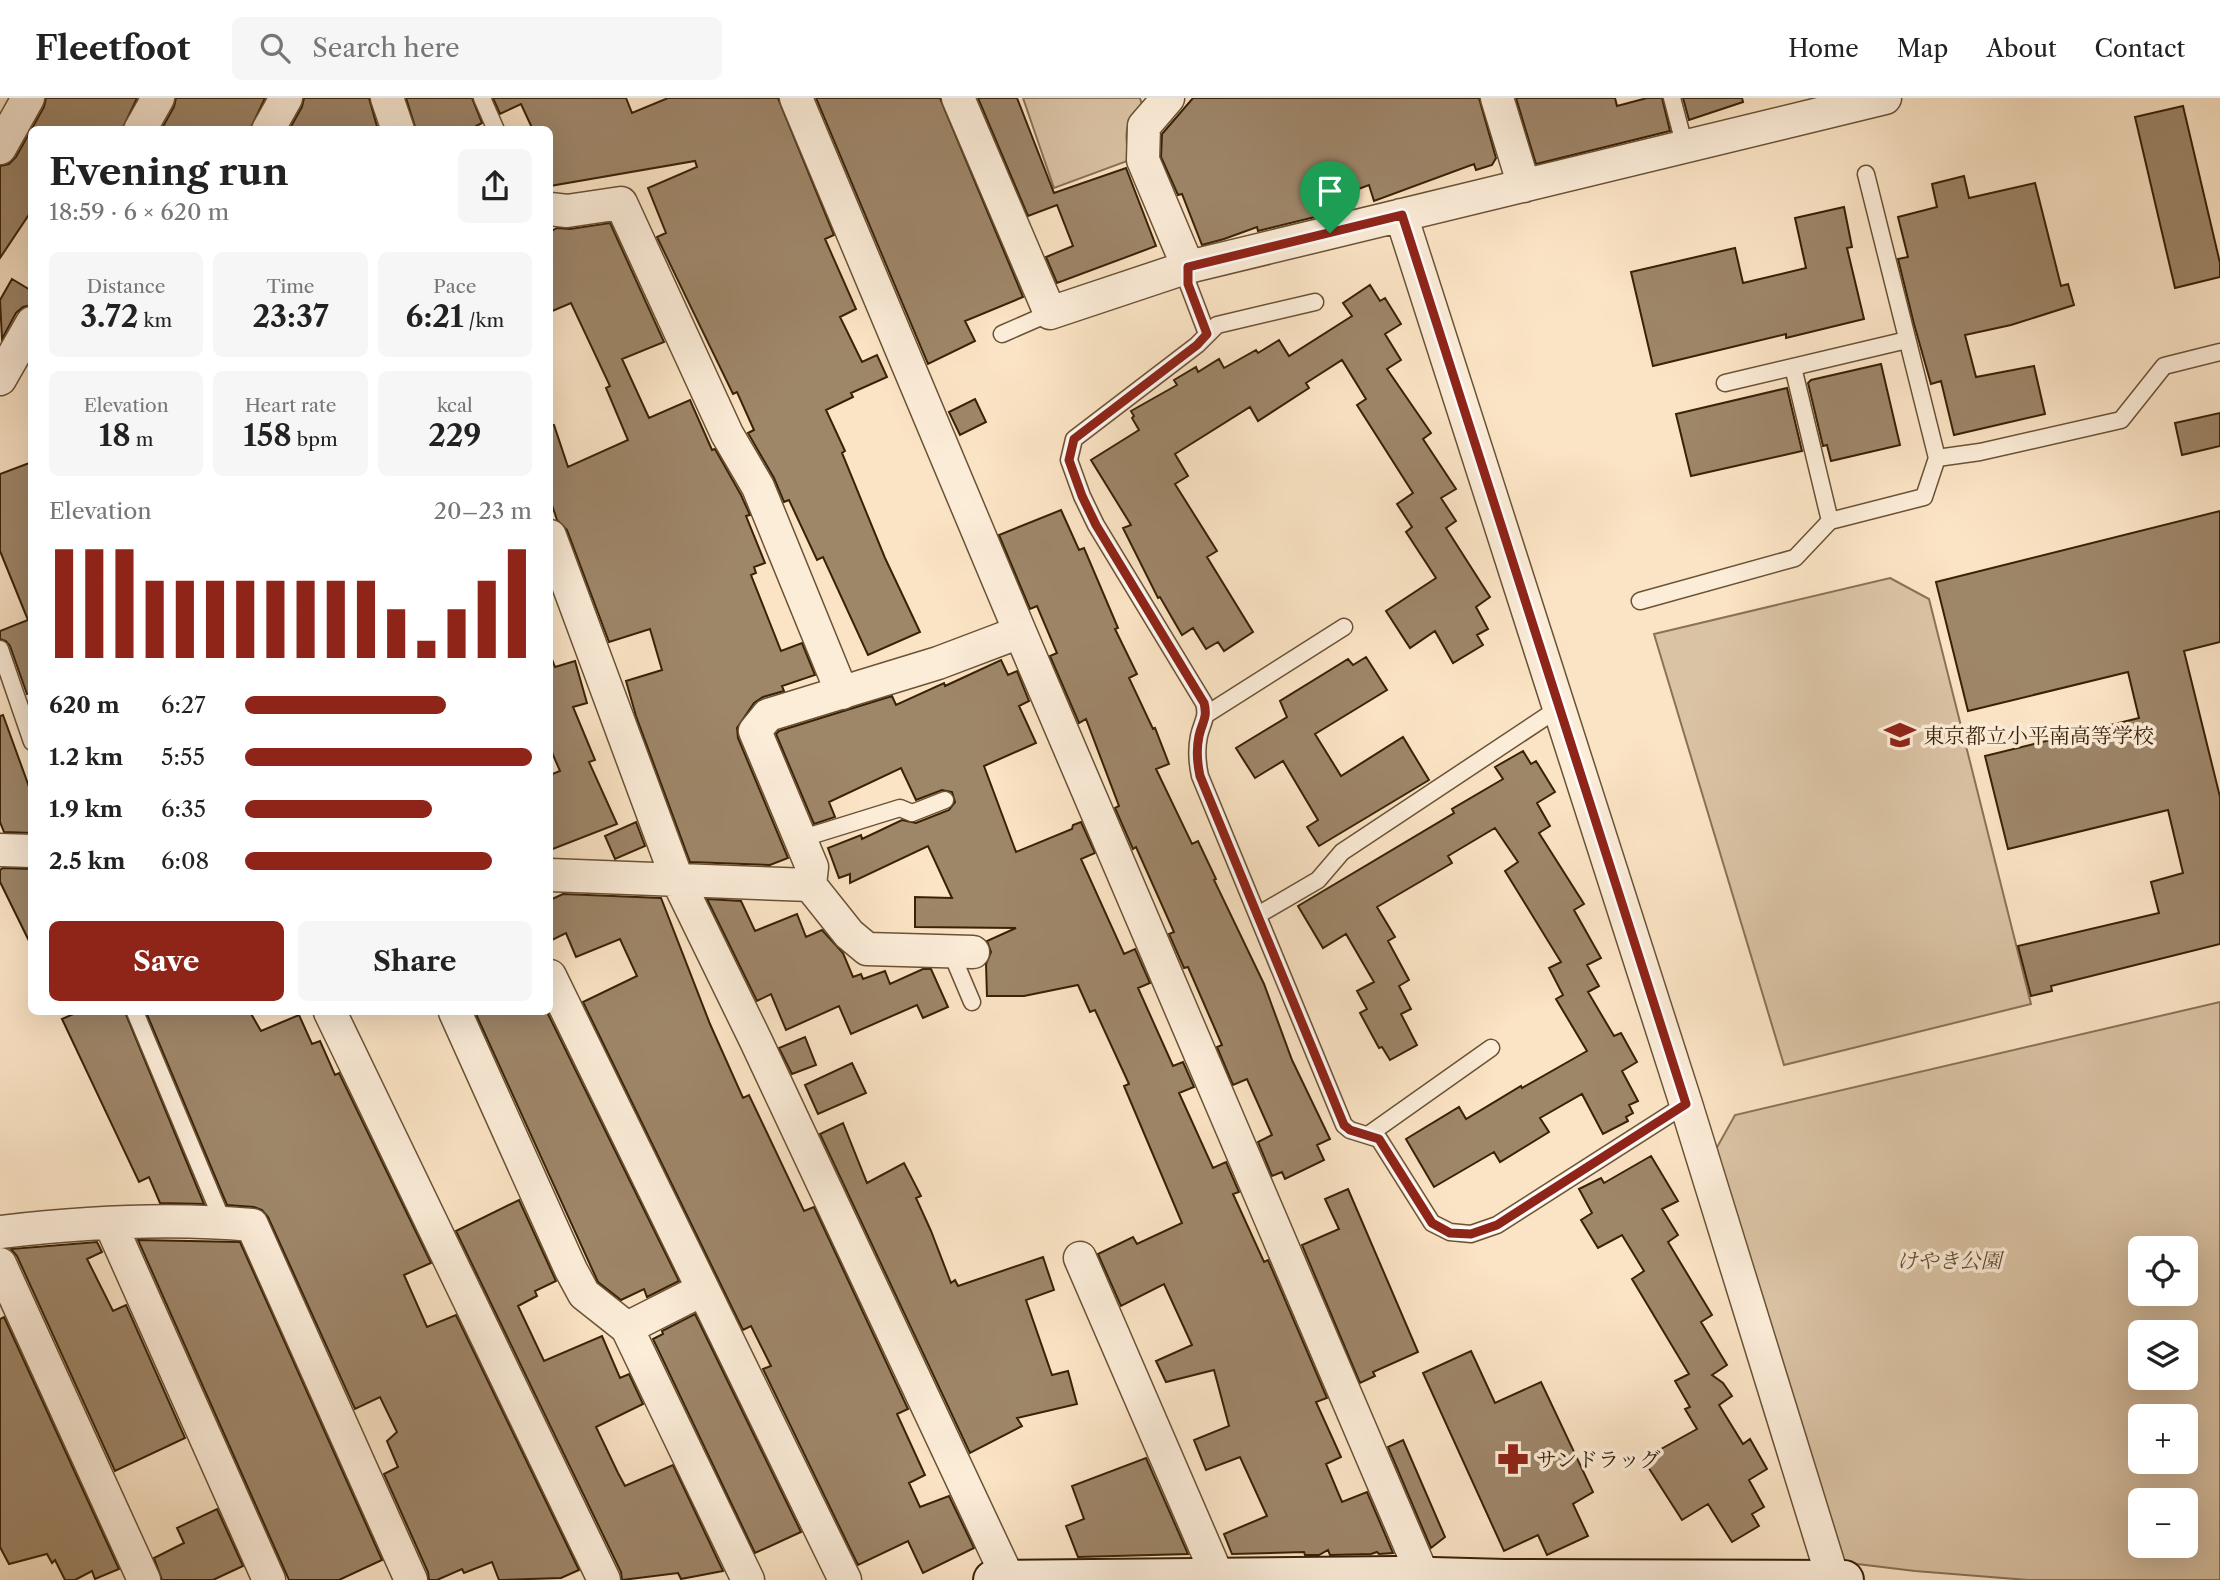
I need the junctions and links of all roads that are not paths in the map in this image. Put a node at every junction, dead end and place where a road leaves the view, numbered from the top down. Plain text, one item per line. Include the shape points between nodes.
1 (28, 98) edge
2 (158, 98) edge
3 (286, 98) edge
4 (482, 98) edge
5 (796, 98) edge
6 (958, 98) edge
7 (1168, 98) edge
8 (1497, 98) edge
9 (1672, 98) edge
10 (1885, 98) edge
11 (1790, 109) edge
12 (142, 126) edge
13 (270, 126) edge
14 (494, 126) edge
15 (1685, 147) junction
16 (0, 148) edge
17 (1866, 174) dead end
18 (1524, 186) junction
19 (553, 209) edge
20 (1402, 215) junction
21 (1188, 267) junction
22 (1315, 302) dead end
23 (1050, 313) junction
24 (28, 330) edge
25 (1002, 334) dead end
26 (1207, 334) junction
27 (1907, 340) junction
28 (2220, 352) edge
29 (1793, 367) junction
30 (0, 379) edge
31 (1724, 383) dead end
32 (1937, 458) junction
33 (1830, 521) junction
34 (553, 544) edge
35 (1640, 601) dead end
36 (1344, 627) dead end
37 (1020, 632) junction
38 (0, 649) edge
39 (842, 693) junction
40 (1559, 708) junction
41 (1207, 714) junction
42 (28, 730) edge
43 (945, 800) dead end
44 (800, 839) junction
45 (0, 850) edge
46 (28, 851) edge
47 (553, 875) edge
48 (677, 880) junction
49 (810, 885) junction
50 (1258, 915) junction
51 (961, 951) joint
52 (553, 982) edge
53 (972, 1002) dead end
54 (136, 1015) edge
55 (331, 1015) edge
56 (457, 1015) edge
57 (1491, 1048) dead end
58 (1686, 1104) junction
59 (1368, 1135) junction
60 (223, 1222) junction
61 (110, 1223) junction
62 (0, 1232) edge
63 (1080, 1258) dead end
64 (0, 1264) edge
65 (702, 1290) junction
66 (627, 1328) junction
67 (1218, 1577) junction
68 (1406, 1577) edge
69 (1635, 1579) edge
70 (144, 1580) edge
71 (269, 1580) edge
72 (411, 1580) edge
73 (604, 1580) edge
74 (748, 1580) edge
75 (845, 1580) edge
76 (993, 1580) edge
77 (1009, 1580) edge
78 (1790, 1580) edge
79 (1838, 1580) edge

1 - 16 street
2 - 12 street
3 - 13 street
4 - 14 lane
5 - 37 street
6 - 23 street
7 - 21 street via 1144,126 1143,159
8 - 18 street
9 - 15 lane
10 - 11 street
11 - 15 street
15 - 18 street
17 - 27 lane
18 - 20 street
19 - 39 street via 621,203 727,434 758,487
20 - 21 street
20 - 40 street
21 - 23 street
21 - 26 lane via 1188,284
22 - 26 lane via 1217,325
23 - 25 lane
24 - 30 street
26 - 41 lane via 1074,439 1069,460 1096,525
27 - 29 lane
27 - 32 lane
28 - 32 lane via 2164,366 2121,420
29 - 31 lane
29 - 33 lane
32 - 33 lane via 1924,497
33 - 35 lane via 1795,558
34 - 48 street
36 - 41 lane
37 - 39 street
37 - 68 street
38 - 42 lane
39 - 44 street via 768,715 755,731
40 - 50 lane via 1342,852 1318,880
40 - 58 street
41 - 50 lane via 1196,760 1200,776
43 - 44 lane via 912,813 900,807
44 - 49 street via 812,867
45 - 46 street
47 - 48 street
48 - 49 street
48 - 77 street
49 - 51 street via 867,949
50 - 59 lane via 1344,1125
51 - 53 lane
52 - 65 street
54 - 60 lane
55 - 73 street
56 - 66 street via 584,1294
57 - 59 lane
58 - 59 lane via 1497,1225 1471,1234 1450,1233 1432,1223 1379,1139
58 - 79 street
60 - 61 street
60 - 72 street via 252,1225
61 - 62 street
61 - 71 street
63 - 67 street
64 - 70 street
65 - 66 street
65 - 75 street
66 - 74 street
67 - 68 main road
67 - 77 main road
68 - 69 main road
69 - 78 main road
76 - 77 main road
78 - 79 main road

